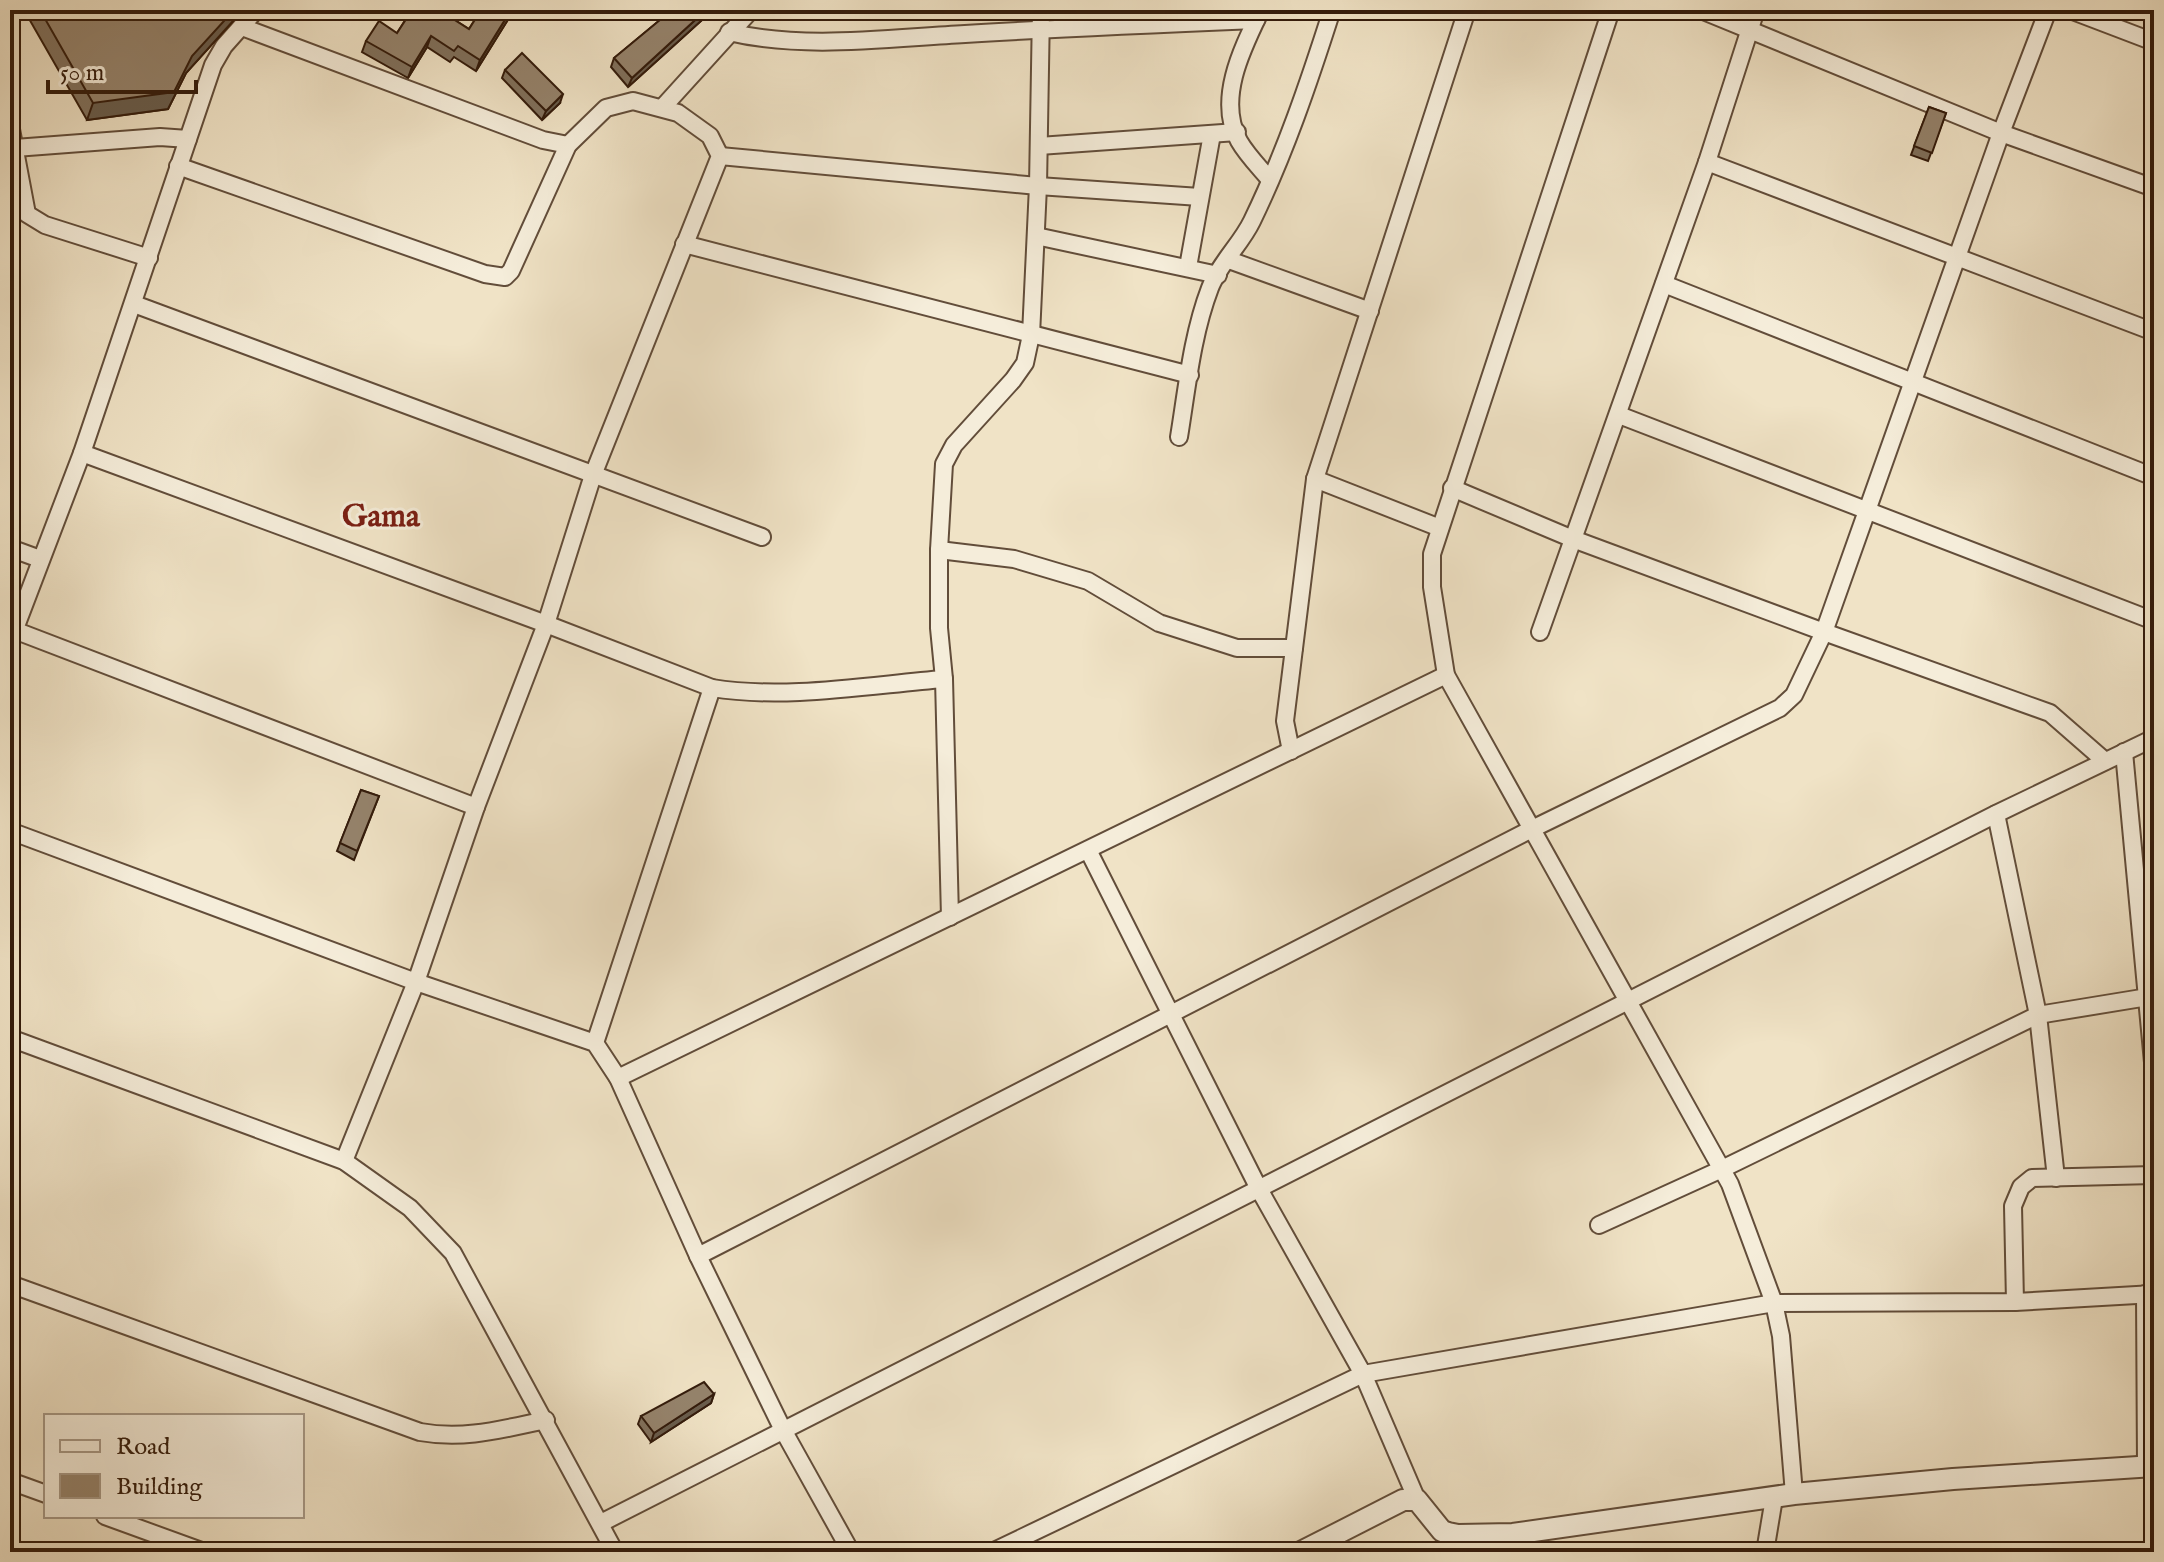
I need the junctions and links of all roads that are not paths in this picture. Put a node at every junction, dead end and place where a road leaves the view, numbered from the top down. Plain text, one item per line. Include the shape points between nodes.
1 (256, 10) edge
2 (751, 10) edge
3 (1041, 10) edge
4 (1332, 10) edge
5 (1467, 10) edge
6 (1611, 10) edge
7 (1701, 10) edge
8 (1756, 10) edge
9 (2048, 10) edge
10 (2070, 10) edge
11 (1259, 15) edge
12 (242, 27) junction
13 (1041, 29) junction
14 (1749, 29) junction
15 (729, 32) junction
16 (2154, 42) edge
17 (663, 107) junction
18 (10, 124) edge
19 (1237, 132) junction
20 (2001, 133) junction
21 (1212, 134) junction
22 (188, 139) junction
23 (568, 145) junction
24 (1039, 146) junction
25 (15, 148) junction
26 (720, 156) junction
27 (1707, 162) junction
28 (178, 166) junction
29 (1270, 180) junction
30 (1038, 186) junction
31 (2154, 188) edge
32 (1200, 197) junction
33 (1036, 236) junction
34 (684, 244) junction
35 (1958, 256) junction
36 (149, 258) junction
37 (1229, 260) junction
38 (1188, 267) junction
39 (1218, 275) junction
40 (1664, 284) junction
41 (134, 304) junction
42 (1370, 311) junction
43 (2154, 332) edge
44 (1031, 335) junction
45 (1190, 375) junction
46 (1913, 384) junction
47 (1619, 415) junction
48 (1179, 437) dead end
49 (82, 453) junction
50 (593, 475) junction
51 (2154, 477) edge
52 (1315, 479) junction
53 (1452, 488) junction
54 (1867, 511) junction
55 (1440, 528) junction
56 (762, 537) dead end
57 (1573, 539) junction
58 (10, 548) edge
59 (939, 550) junction
60 (40, 559) junction
61 (2154, 621) edge
62 (546, 624) junction
63 (1540, 632) dead end
64 (1824, 632) junction
65 (12, 636) edge
66 (1294, 648) junction
67 (1446, 675) junction
68 (944, 679) junction
69 (712, 688) junction
70 (2154, 738) edge
71 (1291, 751) junction
72 (2124, 752) junction
73 (2105, 761) junction
74 (476, 807) junction
75 (1996, 814) junction
76 (1532, 829) junction
77 (10, 831) edge
78 (1088, 850) junction
79 (950, 917) junction
80 (416, 982) junction
81 (2151, 996) edge
82 (1628, 1001) junction
83 (1170, 1014) junction
84 (2038, 1015) junction
85 (10, 1038) edge
86 (595, 1043) junction
87 (2154, 1073) edge
88 (618, 1078) junction
89 (344, 1161) junction
90 (1722, 1169) junction
91 (2154, 1175) edge
92 (2056, 1178) junction
93 (1259, 1189) junction
94 (1599, 1225) dead end
95 (698, 1256) junction
96 (10, 1284) edge
97 (2150, 1294) edge
98 (2015, 1302) junction
99 (1774, 1303) junction
100 (1363, 1374) junction
101 (546, 1420) junction
102 (783, 1430) junction
103 (2150, 1466) edge
104 (10, 1481) edge
105 (44, 1493) edge
106 (1784, 1496) junction
107 (1417, 1500) junction
108 (110, 1518) edge
109 (601, 1523) junction
110 (204, 1552) edge
111 (615, 1552) edge
112 (851, 1552) edge
113 (992, 1552) edge
114 (1301, 1552) edge
115 (1765, 1552) edge

1 - 12 street
2 - 15 street
3 - 13 street
4 - 29 street via 1302,104
5 - 42 street
6 - 53 street
7 - 14 street
8 - 14 street
9 - 20 street
10 - 16 street
11 - 13 street
11 - 19 street via 1239,54 1232,87
12 - 22 street via 216,56
12 - 23 street
13 - 15 street via 795,40
13 - 24 street
14 - 20 street
14 - 27 street
15 - 17 street
17 - 23 street via 633,101 606,108
17 - 26 street via 710,136
18 - 25 street
19 - 21 street
19 - 29 street
20 - 31 street
20 - 35 street
21 - 24 street
21 - 32 street
22 - 25 street
22 - 28 street
23 - 28 street via 505,277
24 - 30 street
25 - 36 street via 27,214 34,220
26 - 30 street
26 - 34 street
27 - 35 street
27 - 40 street
28 - 36 street
29 - 37 street
30 - 32 street
30 - 33 street
32 - 38 street
33 - 38 street
33 - 44 street
34 - 44 street
34 - 50 street
35 - 43 street
35 - 46 street
36 - 41 street
37 - 39 street
37 - 42 street
38 - 39 street
39 - 45 street via 1201,313
40 - 46 street
40 - 47 street
41 - 49 street
41 - 50 street
42 - 52 street
44 - 45 street
44 - 59 street via 1025,363 954,445 944,464
45 - 48 street
46 - 51 street
46 - 54 street
47 - 54 street
47 - 57 street
49 - 60 street
49 - 62 street
50 - 56 street
50 - 62 street
52 - 55 street
52 - 66 street
53 - 55 street
53 - 57 street
54 - 61 street
54 - 64 street
55 - 67 street via 1432,554 1432,587
57 - 63 street
57 - 64 street
58 - 60 street
59 - 66 street via 1014,559 1088,581 1159,623 1237,648
59 - 68 street
60 - 65 street
62 - 69 street
62 - 74 street
64 - 73 street via 2050,713
64 - 76 street via 1794,695 1780,708
65 - 74 street
66 - 71 street via 1285,721
67 - 71 street
67 - 76 street
68 - 69 street via 770,693
68 - 79 street
69 - 86 street
70 - 72 street
71 - 78 street
72 - 73 street
72 - 81 street
73 - 75 street
74 - 80 street
75 - 82 street
75 - 84 street
76 - 82 street
76 - 83 street
77 - 80 street
78 - 79 street
78 - 83 street
79 - 88 street
80 - 86 street
80 - 89 street
81 - 84 street
81 - 87 street
82 - 90 street
82 - 93 street
83 - 93 street
83 - 95 street
84 - 90 street
84 - 92 street
85 - 89 street
86 - 88 street
88 - 95 street
89 - 101 street via 410,1208 453,1253
90 - 94 street
90 - 99 street
91 - 92 street
92 - 98 street via 2032,1178 2021,1187 2013,1206
93 - 100 street
93 - 102 street
95 - 102 street
96 - 101 street via 420,1432 467,1436
97 - 98 street
97 - 103 street
98 - 99 street
99 - 100 street
99 - 106 street via 1781,1336
100 - 107 street
100 - 113 street
101 - 109 street
102 - 109 street
102 - 112 street
103 - 106 street
104 - 105 street
106 - 107 street via 1513,1534 1458,1535 1442,1531
106 - 115 street
107 - 114 street via 1403,1500
108 - 110 street
109 - 111 street

